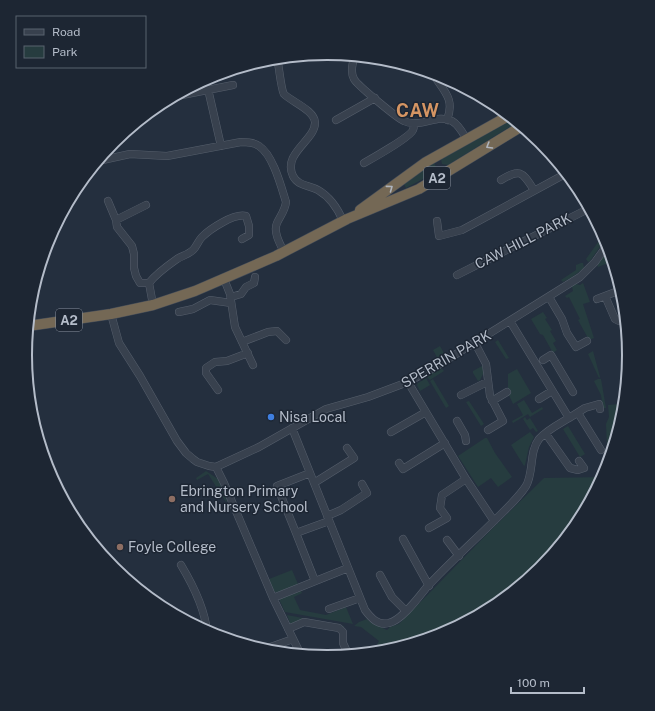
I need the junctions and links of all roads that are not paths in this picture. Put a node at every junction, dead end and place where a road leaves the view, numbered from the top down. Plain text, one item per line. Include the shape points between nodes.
1 (353, 62) edge
2 (278, 65) edge
3 (438, 81) edge
4 (233, 85) dead end
5 (208, 90) junction
6 (192, 93) edge
7 (375, 98) junction
8 (504, 119) edge
9 (336, 120) dead end
10 (447, 120) junction
11 (414, 124) junction
12 (517, 129) edge
13 (467, 140) junction
14 (221, 146) junction
15 (107, 159) edge
16 (364, 163) dead end
17 (561, 175) edge
18 (501, 180) dead end
19 (534, 190) junction
20 (108, 201) dead end
21 (146, 205) dead end
22 (584, 210) edge
23 (116, 220) junction
24 (345, 220) junction
25 (437, 221) dead end
26 (242, 238) dead end
27 (604, 250) edge
28 (284, 252) junction
29 (457, 275) dead end
30 (255, 277) dead end
31 (224, 279) junction
32 (149, 283) junction
33 (616, 292) edge
34 (605, 296) junction
35 (549, 297) junction
36 (598, 299) dead end
37 (231, 300) junction
38 (153, 305) junction
39 (179, 312) dead end
40 (111, 314) junction
41 (620, 320) edge
42 (510, 321) junction
43 (34, 325) edge
44 (286, 340) dead end
45 (587, 341) dead end
46 (242, 342) junction
47 (475, 343) junction
48 (248, 353) junction
49 (543, 360) dead end
50 (253, 365) dead end
51 (408, 382) junction
52 (487, 382) junction
53 (218, 390) dead end
54 (552, 391) junction
55 (507, 392) dead end
56 (573, 392) dead end
57 (461, 395) dead end
58 (539, 399) dead end
59 (492, 401) junction
60 (600, 409) dead end
61 (426, 412) junction
62 (578, 413) junction
63 (569, 418) junction
64 (457, 421) dead end
65 (292, 428) junction
66 (488, 430) dead end
67 (391, 432) dead end
68 (546, 434) junction
69 (466, 441) dead end
70 (445, 443) junction
71 (347, 448) dead end
72 (601, 450) dead end
73 (579, 460) dead end
74 (399, 463) dead end
75 (219, 466) junction
76 (310, 472) junction
77 (466, 479) junction
78 (314, 483) junction
79 (362, 484) dead end
80 (328, 518) junction
81 (494, 521) junction
82 (430, 528) dead end
83 (296, 533) junction
84 (403, 539) dead end
85 (447, 540) dead end
86 (459, 556) junction
87 (181, 565) dead end
88 (348, 568) junction
89 (380, 575) dead end
90 (315, 581) junction
91 (429, 586) junction
92 (273, 598) junction
93 (360, 598) junction
94 (330, 609) dead end
95 (406, 611) junction
96 (206, 625) edge
97 (288, 629) junction
98 (293, 639) junction
99 (274, 646) edge
100 (298, 649) edge
101 (346, 650) edge

1 - 7 street via 354,80
2 - 24 street via 282,92 312,114 315,122 313,130 291,160 293,177 326,196
3 - 10 street via 450,98
4 - 5 street
5 - 6 street
5 - 14 street
7 - 9 street
7 - 11 street via 404,121
8 - 13 highway, A2
10 - 11 street via 438,119
10 - 13 street via 457,125
11 - 16 street via 410,133 388,150
12 -> 24 highway, A2 via 419,188
24 -> 13 highway, A2 via 426,162
14 - 15 street via 167,156 130,154
14 - 28 street via 249,142 266,151 286,202 286,208 276,226 278,240
17 - 19 street
18 - 19 street via 519,172
19 - 25 street via 462,230 450,234 440,236
20 - 23 street
21 - 23 street
22 - 29 street, CAW HILL PARK
23 - 32 street via 117,227 132,246 136,276 140,283
24 - 28 highway, A2
26 - 32 street via 249,235 249,226 246,216 241,215 223,222 207,233 193,250 177,259
27 - 35 street, SPERRIN PARK via 588,270
28 - 31 highway, A2
30 - 37 street via 254,283
31 - 37 street
31 - 38 highway, A2
32 - 38 street
33 - 34 street
34 - 36 street
34 - 41 street via 615,319
35 - 42 street, SPERRIN PARK
35 - 45 street via 576,347
37 - 39 street via 210,300 193,309
37 - 46 street via 235,327
38 - 40 highway, A2
40 - 43 highway, A2
40 - 75 street via 119,343 177,441 196,462 206,466
42 - 47 street, SPERRIN PARK
42 - 54 street
44 - 46 street via 277,331
46 - 48 street
47 - 51 street, SPERRIN PARK
47 - 52 street via 486,364
48 - 50 street
48 - 53 street via 227,361 215,362 206,368 206,373
49 - 56 street via 551,355
51 - 61 street
51 - 65 street, SPERRIN PARK via 368,397 330,407
52 - 57 street
52 - 59 street
54 - 58 street
54 - 63 street
55 - 59 street
59 - 66 street via 503,421
60 - 62 street via 599,404 592,405
61 - 67 street
61 - 70 street
62 - 63 street
62 - 72 street
63 - 68 street
64 - 69 street
65 - 75 street, SPERRIN PARK
65 - 76 street
68 - 73 street via 570,468 584,468
68 - 81 street via 536,444 526,486
70 - 74 street via 403,469
70 - 77 street
71 - 78 street via 354,458
75 - 92 street
76 - 78 street
76 - 83 street via 277,486
77 - 81 street
77 - 82 street via 442,494 440,508 447,518
78 - 80 street
79 - 80 street via 367,493
80 - 83 street
80 - 88 street
81 - 86 street
83 - 90 street
84 - 91 street
85 - 86 street
86 - 91 street
87 - 96 street via 192,583
88 - 90 street
88 - 93 street
89 - 95 street via 392,597
90 - 92 street
91 - 95 street
92 - 97 street
93 - 94 street
93 - 95 street via 364,610 378,623 390,623
97 - 98 street
97 - 101 street via 304,622 339,628 343,632
98 - 99 street
98 - 100 street

